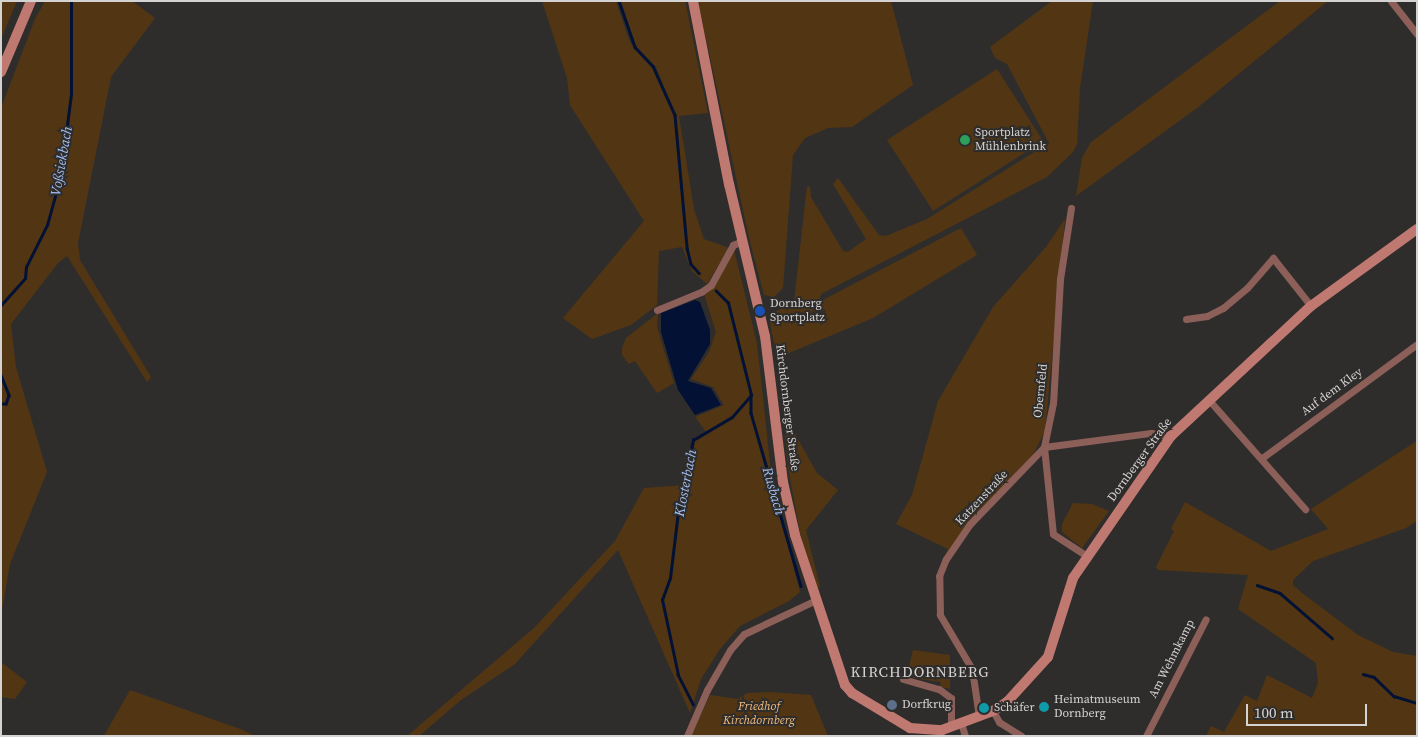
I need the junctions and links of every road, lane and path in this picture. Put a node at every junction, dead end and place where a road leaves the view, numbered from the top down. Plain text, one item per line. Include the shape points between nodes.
1 (31, 1) edge
2 (693, 1) edge
3 (1391, 1) edge
4 (1417, 34) edge
5 (1, 72) edge
6 (1070, 208) dead end
7 (1417, 229) edge
8 (742, 241) junction
9 (1311, 306) junction
10 (656, 310) dead end
11 (1186, 319) dead end
12 (1417, 344) edge
13 (1208, 399) junction
14 (1171, 436) junction
15 (1044, 446) junction
16 (1262, 458) junction
17 (1305, 509) dead end
18 (1087, 556) junction
19 (816, 600) junction
20 (1206, 619) dead end
21 (903, 679) dead end
22 (993, 712) junction
23 (979, 717) junction
24 (962, 723) junction
25 (951, 727) junction
26 (687, 736) edge
27 (965, 736) edge
28 (1022, 736) edge
29 (1146, 736) edge

1 - 5 street
2 - 8 street, Kirchdornberger Straße
3 - 4 street
6 - 15 street, Obernfeld via 1060,279 1053,403
7 - 9 street, Dornberger Straße
8 - 10 street via 733,245 711,284 701,292
8 - 19 street, Kirchdornberger Straße via 765,336 788,508
9 - 11 street via 1273,258 1247,288 1223,308 1207,316
9 - 13 street, Dornberger Straße
12 - 16 street, Auf dem Kley
13 - 14 street, Dornberger Straße
13 - 16 street
14 - 15 street via 1151,433
14 - 18 street, Dornberger Straße
15 - 18 street, Obernfeld via 1053,534
15 - 23 street, Katzenstraße via 970,524 946,559 939,576 940,615 972,669
16 - 17 street
18 - 22 street, Dornberger Straße via 1070,584 1048,657 1007,702
19 - 25 street, Kirchdornberger Straße via 840,676 852,693 910,728 934,732
19 - 26 street via 744,634 730,650 707,690
20 - 29 street, Am Wehmkamp
21 - 25 street via 939,688 951,698
22 - 23 street, Dornberger Straße
22 - 28 street via 999,722
23 - 24 street, Dornberger Straße
24 - 25 street, Kirchdornberger Straße
24 - 27 street

